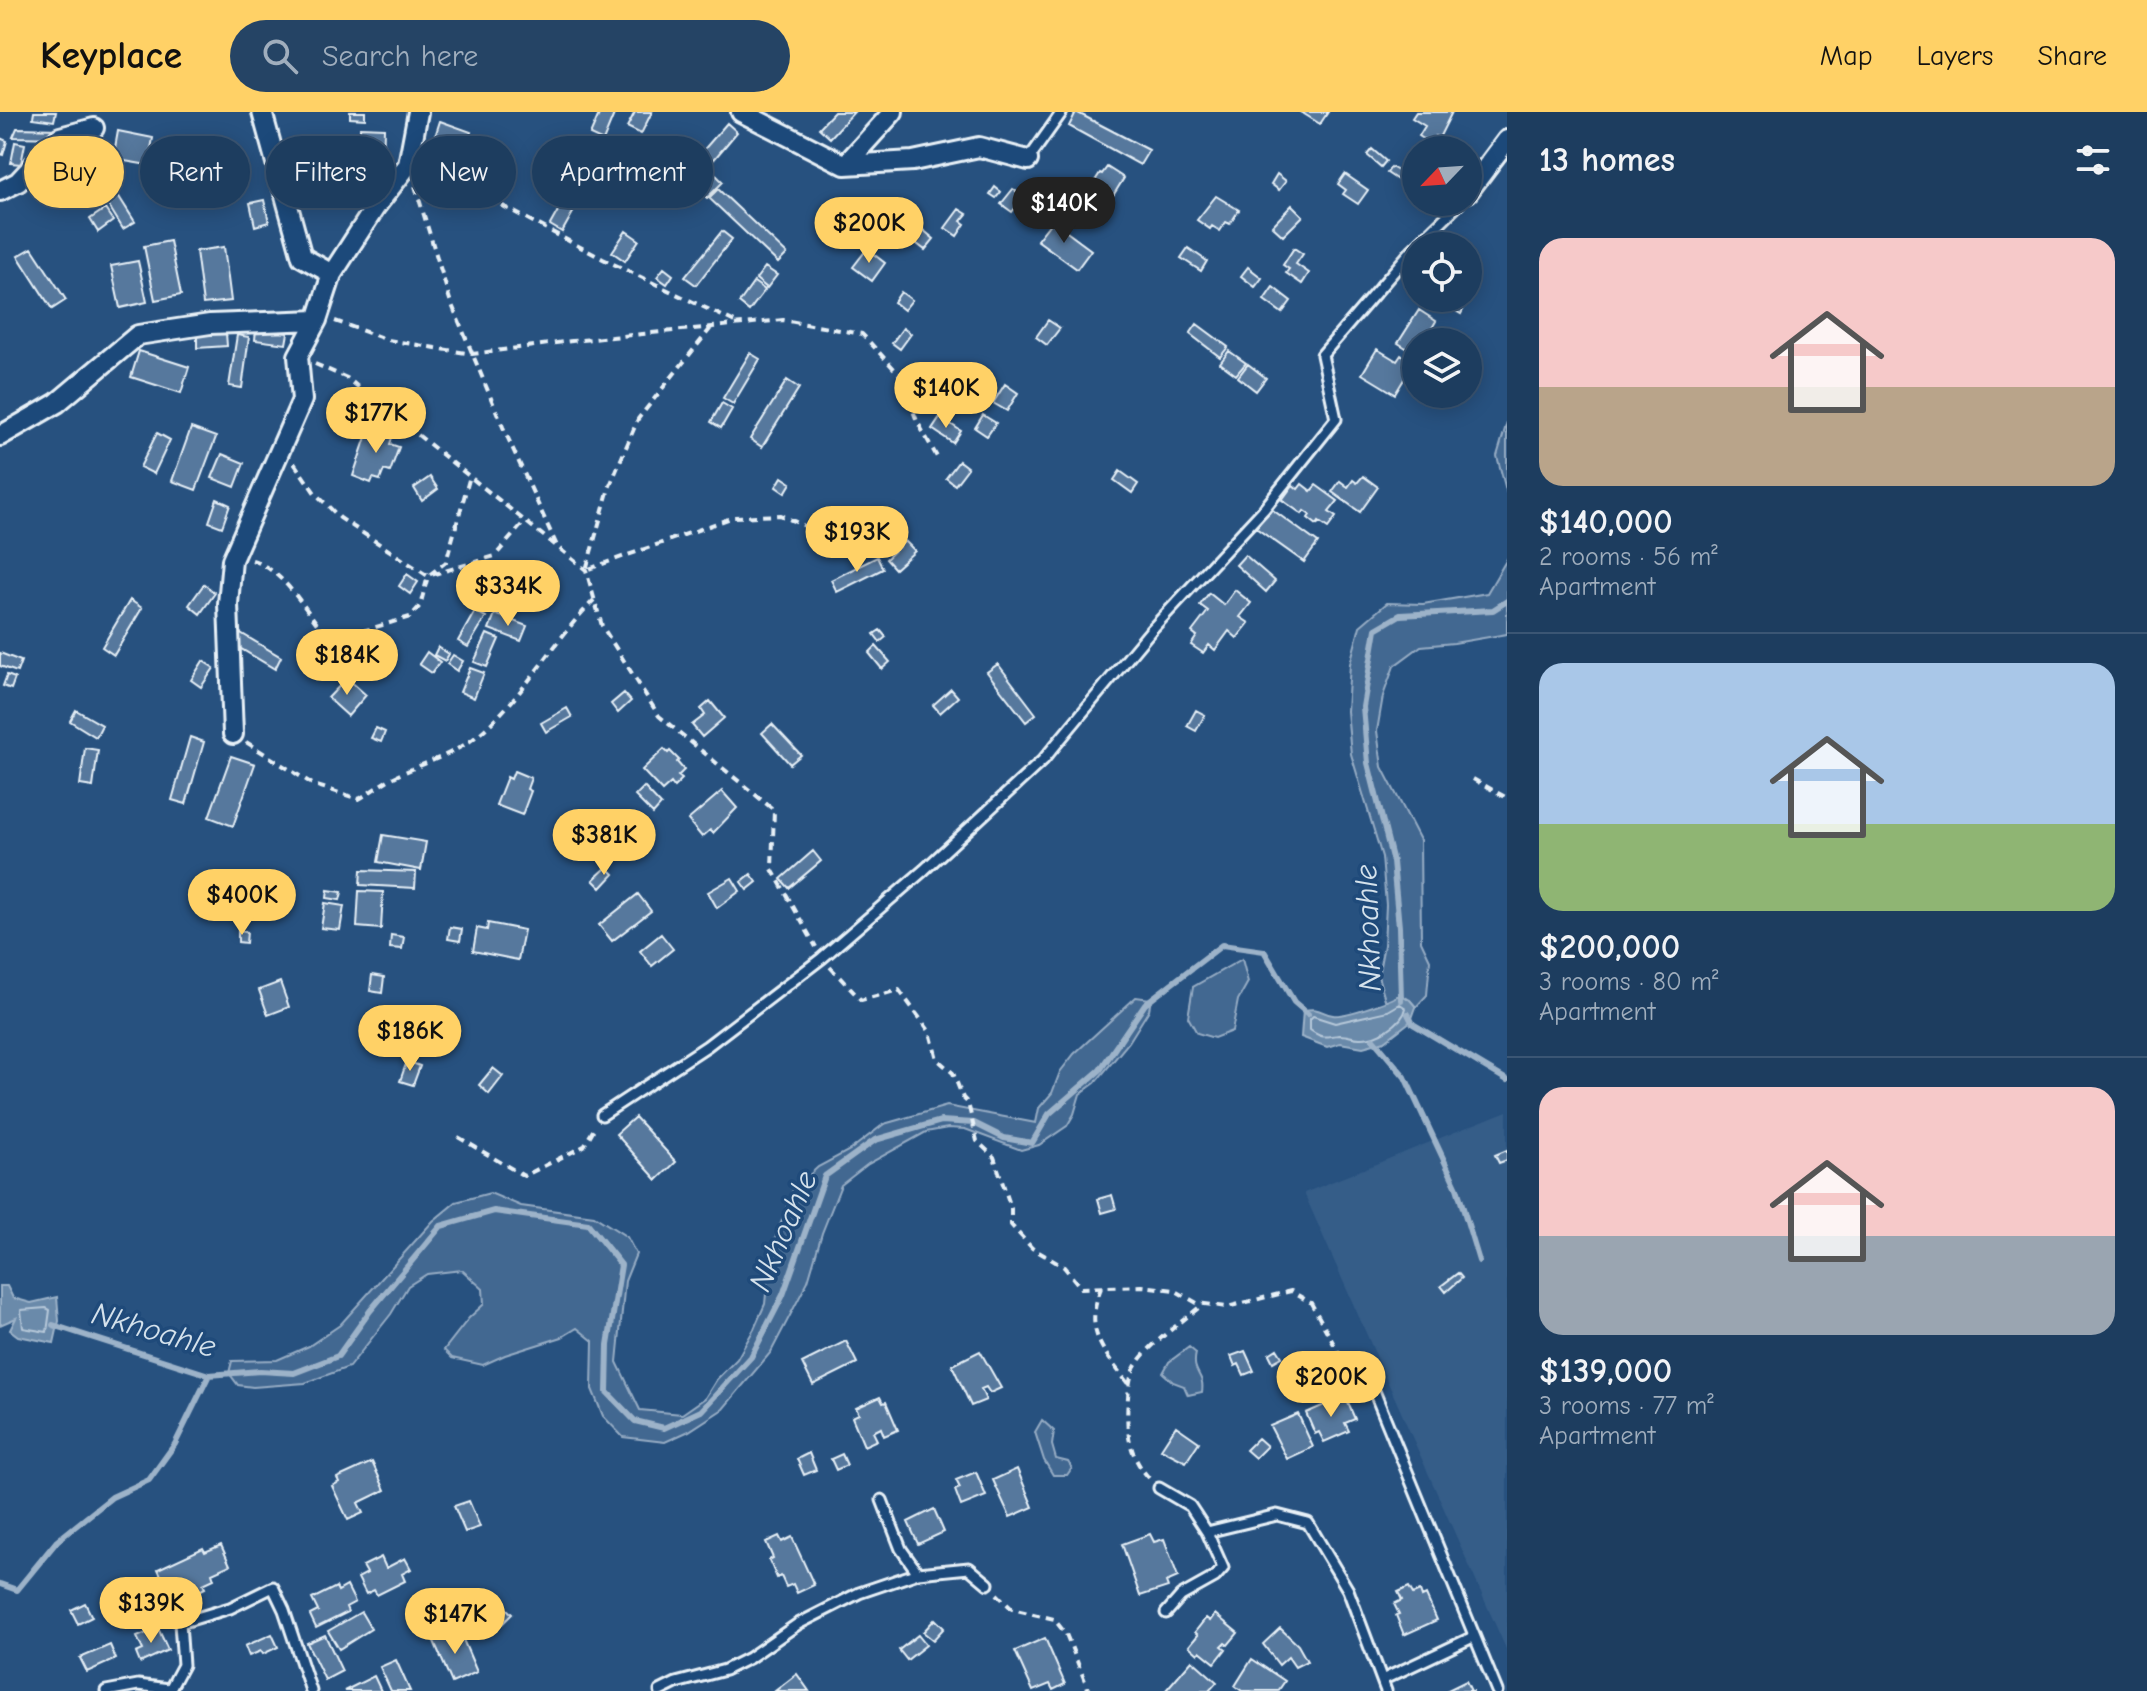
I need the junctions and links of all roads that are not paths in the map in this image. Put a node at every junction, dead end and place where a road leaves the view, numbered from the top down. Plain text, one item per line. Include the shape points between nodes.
1 (262, 112) edge
2 (418, 112) edge
3 (741, 112) edge
4 (893, 112) edge
5 (1062, 112) edge
6 (94, 128) dead end
7 (1507, 140) edge
8 (1028, 160) joint
9 (845, 165) junction
10 (1482, 173) edge
11 (0, 191) edge
12 (1446, 216) edge
13 (332, 274) junction
14 (317, 320) junction
15 (0, 436) edge
16 (233, 734) road end
17 (602, 1115) road end
18 (1374, 1391) road end
19 (1159, 1488) road end
20 (882, 1500) dead end
21 (1207, 1532) junction
22 (918, 1573) junction
23 (988, 1584) road end
24 (1166, 1613) dead end
25 (1473, 1637) junction
26 (1382, 1680) junction
27 (678, 1687) edge
28 (169, 1690) edge
29 (106, 1691) edge
30 (311, 1691) edge
31 (660, 1691) edge
32 (1386, 1691) edge
33 (1497, 1691) edge

1 - 13 street via 302,257
2 - 13 street via 408,165
3 - 9 street
4 - 9 street
5 - 8 lane
6 - 11 street via 60,137 18,182
7 - 10 street
8 - 9 street via 979,147 913,161
12 - 17 lane via 1322,355 1336,419 1264,509 1152,629 1043,760 822,958 707,1046
13 - 14 street
14 - 15 street via 210,324 138,335 57,403
14 - 16 street via 298,356 302,400 234,556 228,604
18 - 25 lane
19 - 21 lane via 1190,1506
20 - 22 lane via 901,1549
21 - 24 lane via 1223,1568 1181,1596
21 - 26 lane via 1277,1515 1308,1523 1348,1590
22 - 23 lane via 969,1568
22 - 27 lane via 859,1593 749,1658
25 - 26 lane
25 - 33 lane
26 - 32 lane
27 - 31 lane
28 - 29 lane via 138,1685
28 - 30 lane via 183,1665 180,1623 230,1608 273,1587

